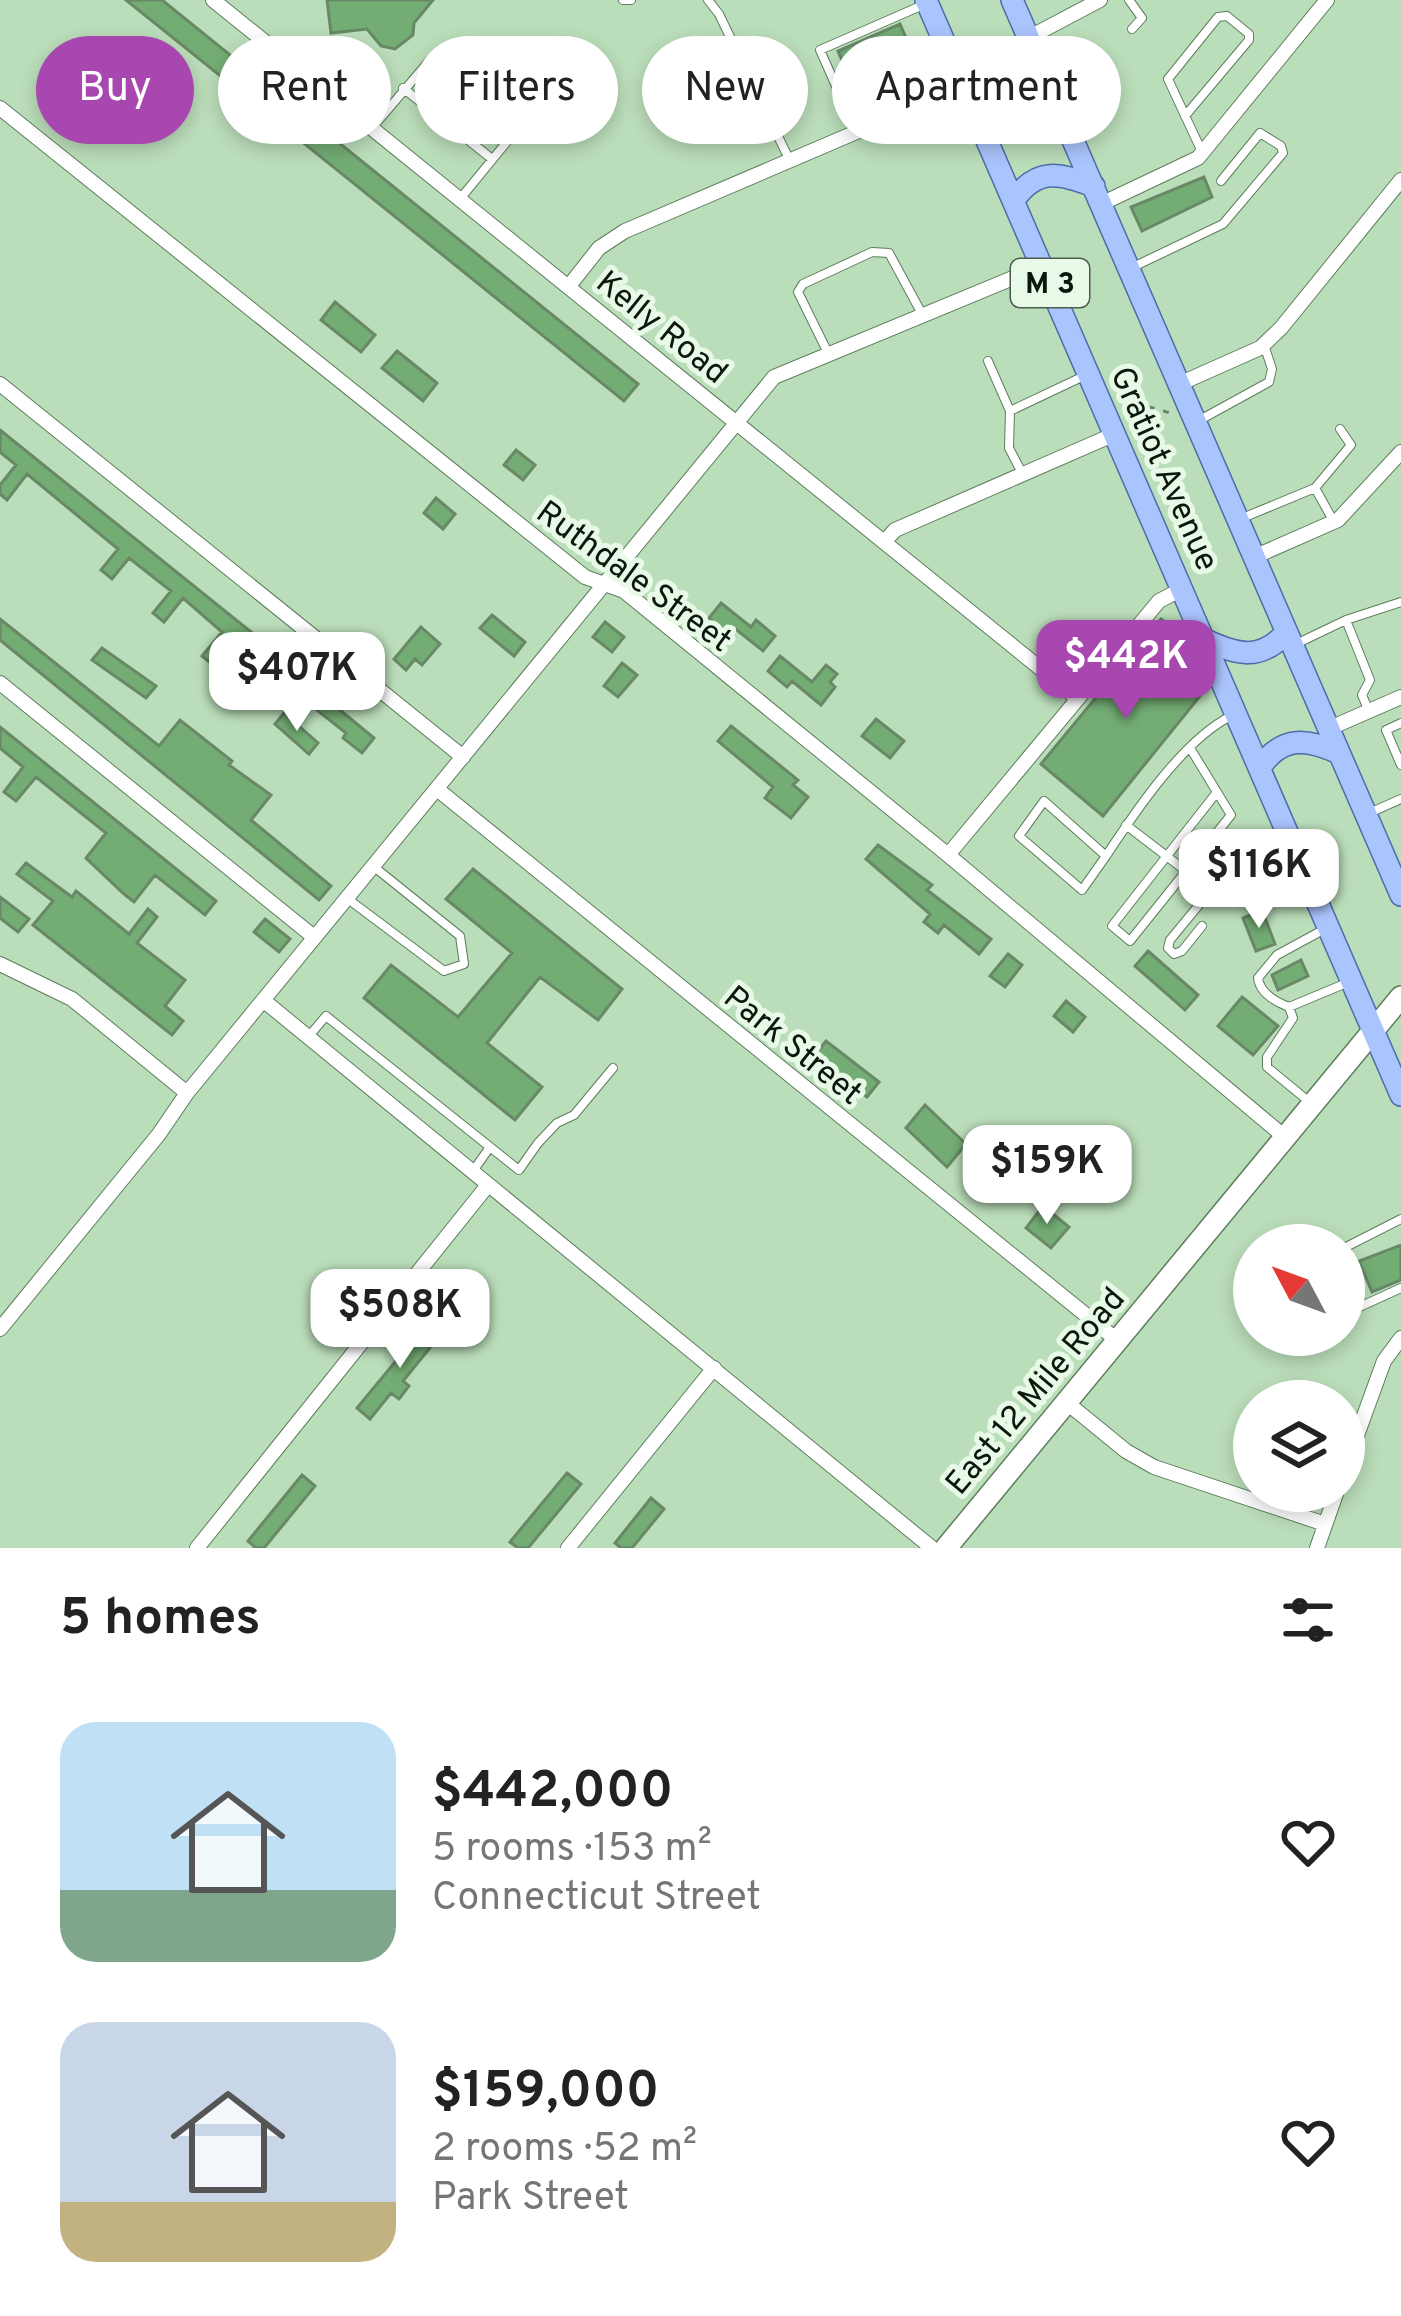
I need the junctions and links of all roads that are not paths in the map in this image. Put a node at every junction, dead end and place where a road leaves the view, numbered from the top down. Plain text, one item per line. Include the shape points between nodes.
1 (213, 0) edge
2 (708, 0) edge
3 (1012, 0) edge
4 (1100, 0) edge
5 (1129, 0) edge
6 (1327, 0) edge
7 (927, 2) edge
8 (230, 5) edge
9 (1132, 29) dead end
10 (266, 36) edge
11 (851, 36) edge
12 (942, 36) edge
13 (1027, 36) edge
14 (1032, 36) edge
15 (832, 45) edge
16 (832, 77) edge
17 (403, 88) junction
18 (391, 103) edge
19 (0, 108) edge
20 (1185, 116) junction
21 (832, 142) edge
22 (391, 143) edge
23 (989, 144) edge
24 (1076, 144) edge
25 (1202, 153) junction
26 (492, 159) junction
27 (789, 161) junction
28 (1401, 179) edge
29 (1221, 181) dead end
30 (1099, 195) junction
31 (460, 199) junction
32 (1014, 200) junction
33 (1042, 266) junction
34 (1130, 269) junction
35 (569, 286) junction
36 (923, 315) junction
37 (1264, 345) junction
38 (829, 355) junction
39 (988, 362) dead end
40 (1089, 374) junction
41 (0, 384) edge
42 (1179, 384) junction
43 (1010, 411) junction
44 (1186, 418) junction
45 (738, 422) junction
46 (1340, 429) dead end
47 (1115, 434) junction
48 (1401, 452) edge
49 (1023, 474) junction
50 (1315, 488) junction
51 (1238, 520) junction
52 (1334, 522) junction
53 (885, 541) junction
54 (1254, 557) junction
55 (605, 585) junction
56 (1182, 589) junction
57 (1401, 602) edge
58 (1346, 620) junction
59 (1205, 640) junction
60 (1289, 640) junction
61 (0, 683) edge
62 (1401, 697) edge
63 (1077, 698) junction
64 (1368, 711) junction
65 (1237, 712) junction
66 (1401, 723) edge
67 (1330, 728) junction
68 (1190, 748) junction
69 (1339, 753) junction
70 (463, 757) junction
71 (1401, 765) edge
72 (1261, 766) junction
73 (437, 789) junction
74 (1217, 792) junction
75 (1401, 799) edge
76 (1366, 815) junction
77 (1126, 826) junction
78 (1286, 826) junction
79 (1266, 841) junction
80 (948, 855) junction
81 (1106, 856) junction
82 (1166, 856) junction
83 (1256, 860) dead end
84 (373, 866) junction
85 (1186, 871) junction
86 (1401, 895) edge
87 (346, 898) junction
88 (1202, 926) dead end
89 (1329, 928) junction
90 (314, 937) junction
91 (0, 964) edge
92 (1352, 981) junction
93 (1401, 997) edge
94 (263, 1000) junction
95 (1289, 1006) junction
96 (1373, 1030) junction
97 (309, 1036) junction
98 (613, 1068) dead end
99 (187, 1093) junction
100 (1401, 1094) edge
101 (1313, 1105) junction
102 (1286, 1138) junction
103 (490, 1148) junction
104 (472, 1172) junction
105 (488, 1185) junction
106 (1401, 1219) edge
107 (1365, 1236) edge
108 (1401, 1288) edge
109 (1365, 1304) edge
110 (0, 1329) edge
111 (1401, 1338) edge
112 (1118, 1341) junction
113 (714, 1368) junction
114 (1066, 1402) junction
115 (1365, 1413) edge
116 (1329, 1512) edge
117 (1325, 1524) junction
118 (197, 1548) edge
119 (568, 1548) edge
120 (932, 1548) edge
121 (946, 1548) edge
122 (1317, 1548) edge

1 - 8 street, Kelly Road
2 - 27 lane
3 - 13 main road, Gratiot Avenue / M 3
4 - 14 street
5 - 9 lane via 1142,18
6 - 25 street
7 - 11 lane
7 - 12 main road, Gratiot Avenue / M 3
8 - 10 street, Kelly Road
15 - 16 lane via 820,50
17 - 18 lane
17 - 26 lane
17 - 26 lane via 430,59 494,101 519,127
19 - 55 street, Ruthdale Street via 585,577
20 - 20 lane via 1170,74 1227,16 1249,40
20 - 25 lane
21 - 27 street
22 - 31 street, Kelly Road
23 - 32 main road, Gratiot Avenue / M 3
24 - 30 main road, Gratiot Avenue / M 3
25 - 30 street
26 - 31 lane
27 - 35 street via 610,239
28 - 37 street
29 - 34 lane via 1260,134 1281,146 1223,224
30 - 32 main road via 1066,176 1040,175
30 - 34 main road, Gratiot Avenue / M 3
31 - 35 street, Kelly Road
32 - 33 main road, Gratiot Avenue / M 3
33 - 36 street
33 - 40 main road, Gratiot Avenue / M 3
34 - 42 main road, Gratiot Avenue / M 3
35 - 45 street, Kelly Road
36 - 38 street
36 - 38 lane via 889,253 872,252 798,292
37 - 42 street
37 - 44 lane via 1269,382
38 - 45 street via 774,377
39 - 43 lane
40 - 43 lane
40 - 47 main road, Gratiot Avenue / M 3
41 - 70 street
42 - 44 main road, Gratiot Avenue / M 3
43 - 49 lane via 1009,448
44 - 51 main road, Gratiot Avenue / M 3
45 - 53 street, Kelly Road
45 - 55 street
46 - 50 lane via 1349,450
47 - 49 street
47 - 56 main road, Gratiot Avenue / M 3
48 - 52 street
49 - 53 street
50 - 51 lane
50 - 52 lane
51 - 54 main road, Gratiot Avenue / M 3
52 - 54 street
53 - 63 street, Kelly Road
54 - 60 main road, Gratiot Avenue / M 3
55 - 70 street
55 - 80 street, Ruthdale Street via 624,591
56 - 59 main road, Gratiot Avenue / M 3
56 - 63 street via 1159,601
57 - 58 lane
58 - 60 lane
58 - 64 lane via 1370,680 1362,694
59 - 60 main road via 1256,654
59 - 65 main road, Gratiot Avenue / M 3
60 - 67 main road, Gratiot Avenue / M 3
61 - 90 street
62 - 64 street
63 - 80 street
64 - 67 street
65 - 68 lane
65 - 72 main road, Gratiot Avenue / M 3
66 - 71 lane via 1385,730
67 - 69 main road, Gratiot Avenue / M 3
68 - 74 lane
68 - 77 lane
69 - 72 main road via 1290,742
69 - 76 main road, Gratiot Avenue / M 3
70 - 73 street
72 - 78 main road, Gratiot Avenue / M 3
73 - 84 street
73 - 112 street, Park Street
74 - 82 lane
74 - 85 lane via 1232,814
75 - 76 lane
76 - 86 main road, Gratiot Avenue / M 3
77 - 81 lane
77 - 82 lane
78 - 79 lane
78 - 89 main road, Gratiot Avenue / M 3
79 - 83 lane
79 - 88 lane via 1244,848 1168,948 1182,951
80 - 102 street, Ruthdale Street
81 - 81 lane via 1044,801 1019,836 1082,890
82 - 85 lane
82 - 85 lane via 1112,926 1130,941
84 - 87 street
84 - 87 lane via 460,936 464,964 444,971
87 - 90 street
89 - 92 main road, Gratiot Avenue / M 3
89 - 95 lane via 1300,939 1258,978 1273,1000
90 - 94 street
91 - 99 street via 72,998
92 - 95 lane
92 - 96 main road, Gratiot Avenue / M 3
93 - 96 main road, East 12 Mile Road
94 - 97 street
94 - 99 street
95 - 101 lane via 1293,1018 1267,1066
96 - 100 main road, Gratiot Avenue / M 3
96 - 101 main road, East 12 Mile Road
97 - 103 lane via 326,1016
97 - 104 street
98 - 103 lane via 519,1170
99 - 110 street
101 - 102 main road, East 12 Mile Road
102 - 112 main road, East 12 Mile Road
103 - 104 lane
104 - 105 street
105 - 113 street
105 - 118 street
106 - 107 lane
108 - 109 lane
111 - 115 street
112 - 114 main road, East 12 Mile Road
113 - 119 street
113 - 120 street
114 - 117 street via 1154,1467
114 - 121 main road, East 12 Mile Road
116 - 117 street
117 - 122 street

